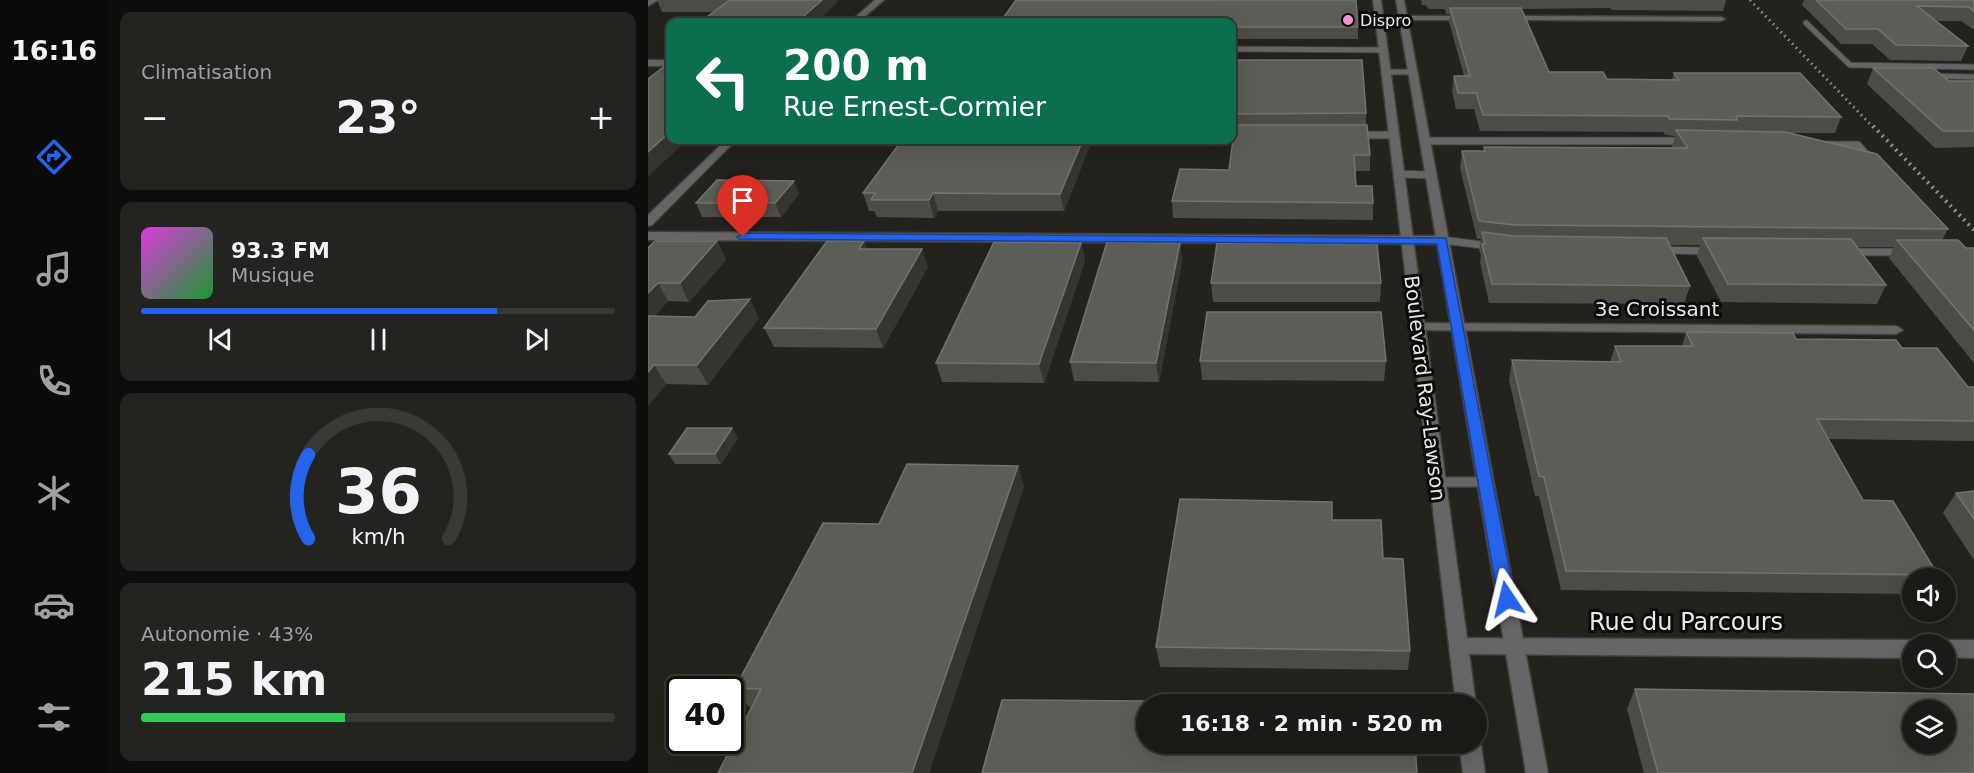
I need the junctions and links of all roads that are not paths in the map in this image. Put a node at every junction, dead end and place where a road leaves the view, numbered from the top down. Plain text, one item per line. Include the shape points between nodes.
1 (654, 0) edge
2 (880, 0) edge
3 (1377, 0) edge
4 (1400, 0) edge
5 (648, 4) edge
6 (859, 18) edge
7 (1380, 18) junction
8 (1403, 18) junction
9 (1486, 18) edge
10 (1498, 18) edge
11 (1721, 19) dead end
12 (1806, 23) dead end
13 (1236, 49) edge
14 (1383, 50) junction
15 (648, 63) edge
16 (666, 63) edge
17 (1974, 67) edge
18 (1386, 72) junction
19 (1413, 72) junction
20 (1928, 76) edge
21 (1974, 77) edge
22 (1351, 135) edge
23 (1393, 135) junction
24 (1513, 140) junction
25 (1426, 141) junction
26 (1487, 141) junction
27 (1691, 142) edge
28 (727, 144) edge
29 (1822, 145) edge
30 (1490, 149) edge
31 (1517, 149) edge
32 (1873, 163) edge
33 (1398, 174) junction
34 (1431, 175) junction
35 (648, 222) edge
36 (648, 236) edge
37 (1407, 240) junction
38 (1442, 240) junction
39 (1500, 248) edge
40 (1655, 250) edge
41 (1714, 251) edge
42 (1845, 252) edge
43 (1917, 252) edge
44 (1418, 327) junction
45 (1458, 327) junction
46 (1896, 330) dead end
47 (1437, 482) junction
48 (1486, 482) junction
49 (1458, 646) junction
50 (1515, 646) junction
51 (1902, 649) edge
52 (1956, 649) edge
53 (1974, 649) edge
54 (1465, 694) edge
55 (1471, 754) edge
56 (1474, 773) edge
57 (1536, 773) edge

1 - 5 street
2 - 6 street
3 - 7 street, Boulevard Ray-Lawson
4 - 8 street, Boulevard Ray-Lawson
7 - 8 street
7 - 14 street, Boulevard Ray-Lawson
8 - 9 street
8 - 19 street, Boulevard Ray-Lawson
10 - 11 street
12 - 17 lane via 1850,64
13 - 14 lane
14 - 18 street, Boulevard Ray-Lawson
15 - 16 street
18 - 19 lane
18 - 23 street, Boulevard Ray-Lawson
19 - 25 street, Boulevard Ray-Lawson
20 - 21 lane
22 - 23 lane
23 - 33 street, Boulevard Ray-Lawson
24 - 26 lane
24 - 27 lane
24 - 31 lane
25 - 26 lane
25 - 34 street, Boulevard Ray-Lawson
26 - 30 lane
28 - 35 street
29 - 32 lane via 1858,145
33 - 34 lane
33 - 37 street, Boulevard Ray-Lawson
34 - 38 street, Boulevard Ray-Lawson
36 - 37 street
37 - 38 street
37 - 44 street, Boulevard Ray-Lawson
38 - 39 lane
38 - 45 street, Boulevard Ray-Lawson
40 - 41 lane
42 - 43 lane
44 - 45 street, 3e Croissant
44 - 47 street, Boulevard Ray-Lawson
45 - 46 street, 3e Croissant
45 - 48 street, Boulevard Ray-Lawson
47 - 48 lane
47 - 49 street, Boulevard Ray-Lawson
48 - 50 street, Boulevard Ray-Lawson
49 - 50 street, Rue du Parcours
49 - 54 street, Boulevard Ray-Lawson
50 - 51 street, Rue du Parcours
50 - 57 street, Boulevard Ray-Lawson
52 - 53 street
55 - 56 street

